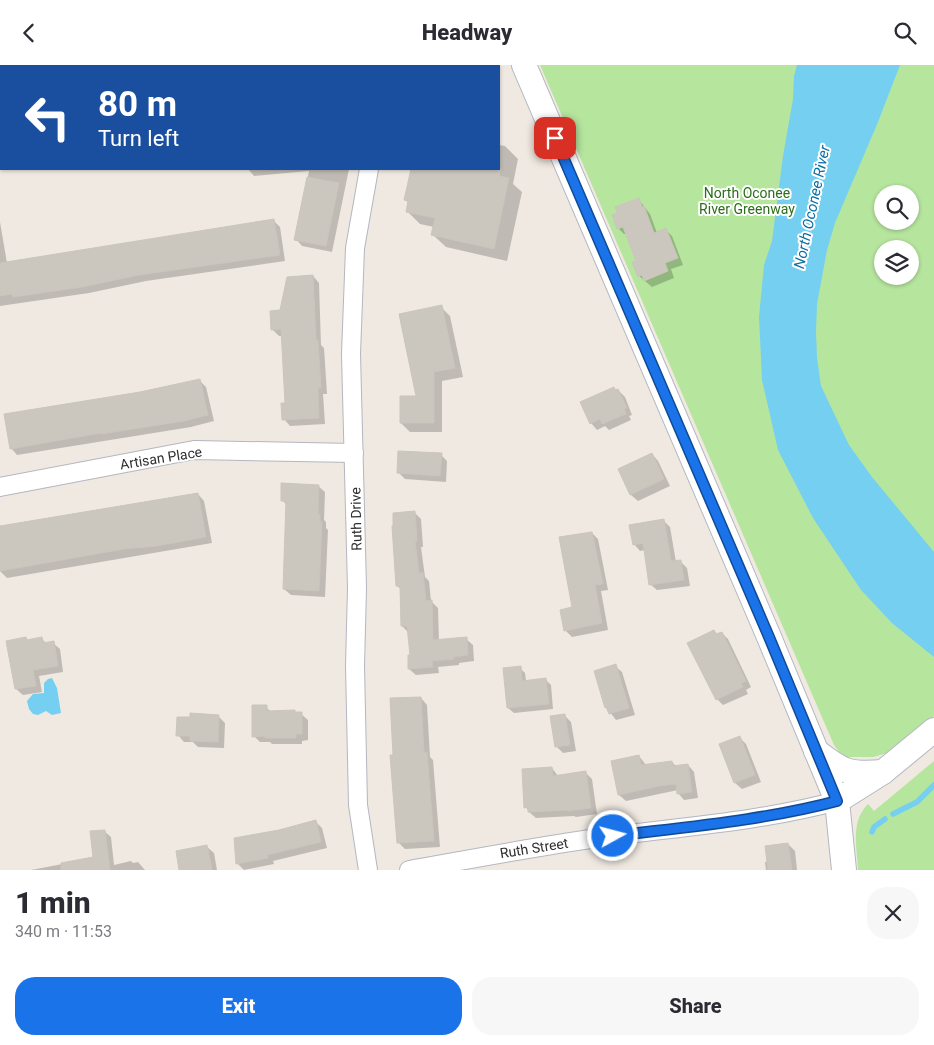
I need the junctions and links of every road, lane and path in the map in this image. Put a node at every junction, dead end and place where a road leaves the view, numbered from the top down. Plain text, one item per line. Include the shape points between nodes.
1 (524, 65) edge
2 (368, 170) edge
3 (354, 453) junction
4 (0, 487) edge
5 (934, 730) edge
6 (816, 751) junction
7 (883, 772) junction
8 (837, 801) junction
9 (368, 870) edge
10 (409, 870) edge
11 (844, 870) edge

1 - 6 main road
2 - 3 street, Ruth Drive via 354,254 351,354
3 - 4 street, Artisan Place via 194,450
3 - 9 street, Ruth Drive via 358,805
5 - 7 main road
6 - 7 main road via 845,771 860,774
6 - 8 main road
7 - 8 main road
8 - 10 street, Ruth Street via 810,809 596,838
8 - 11 main road

